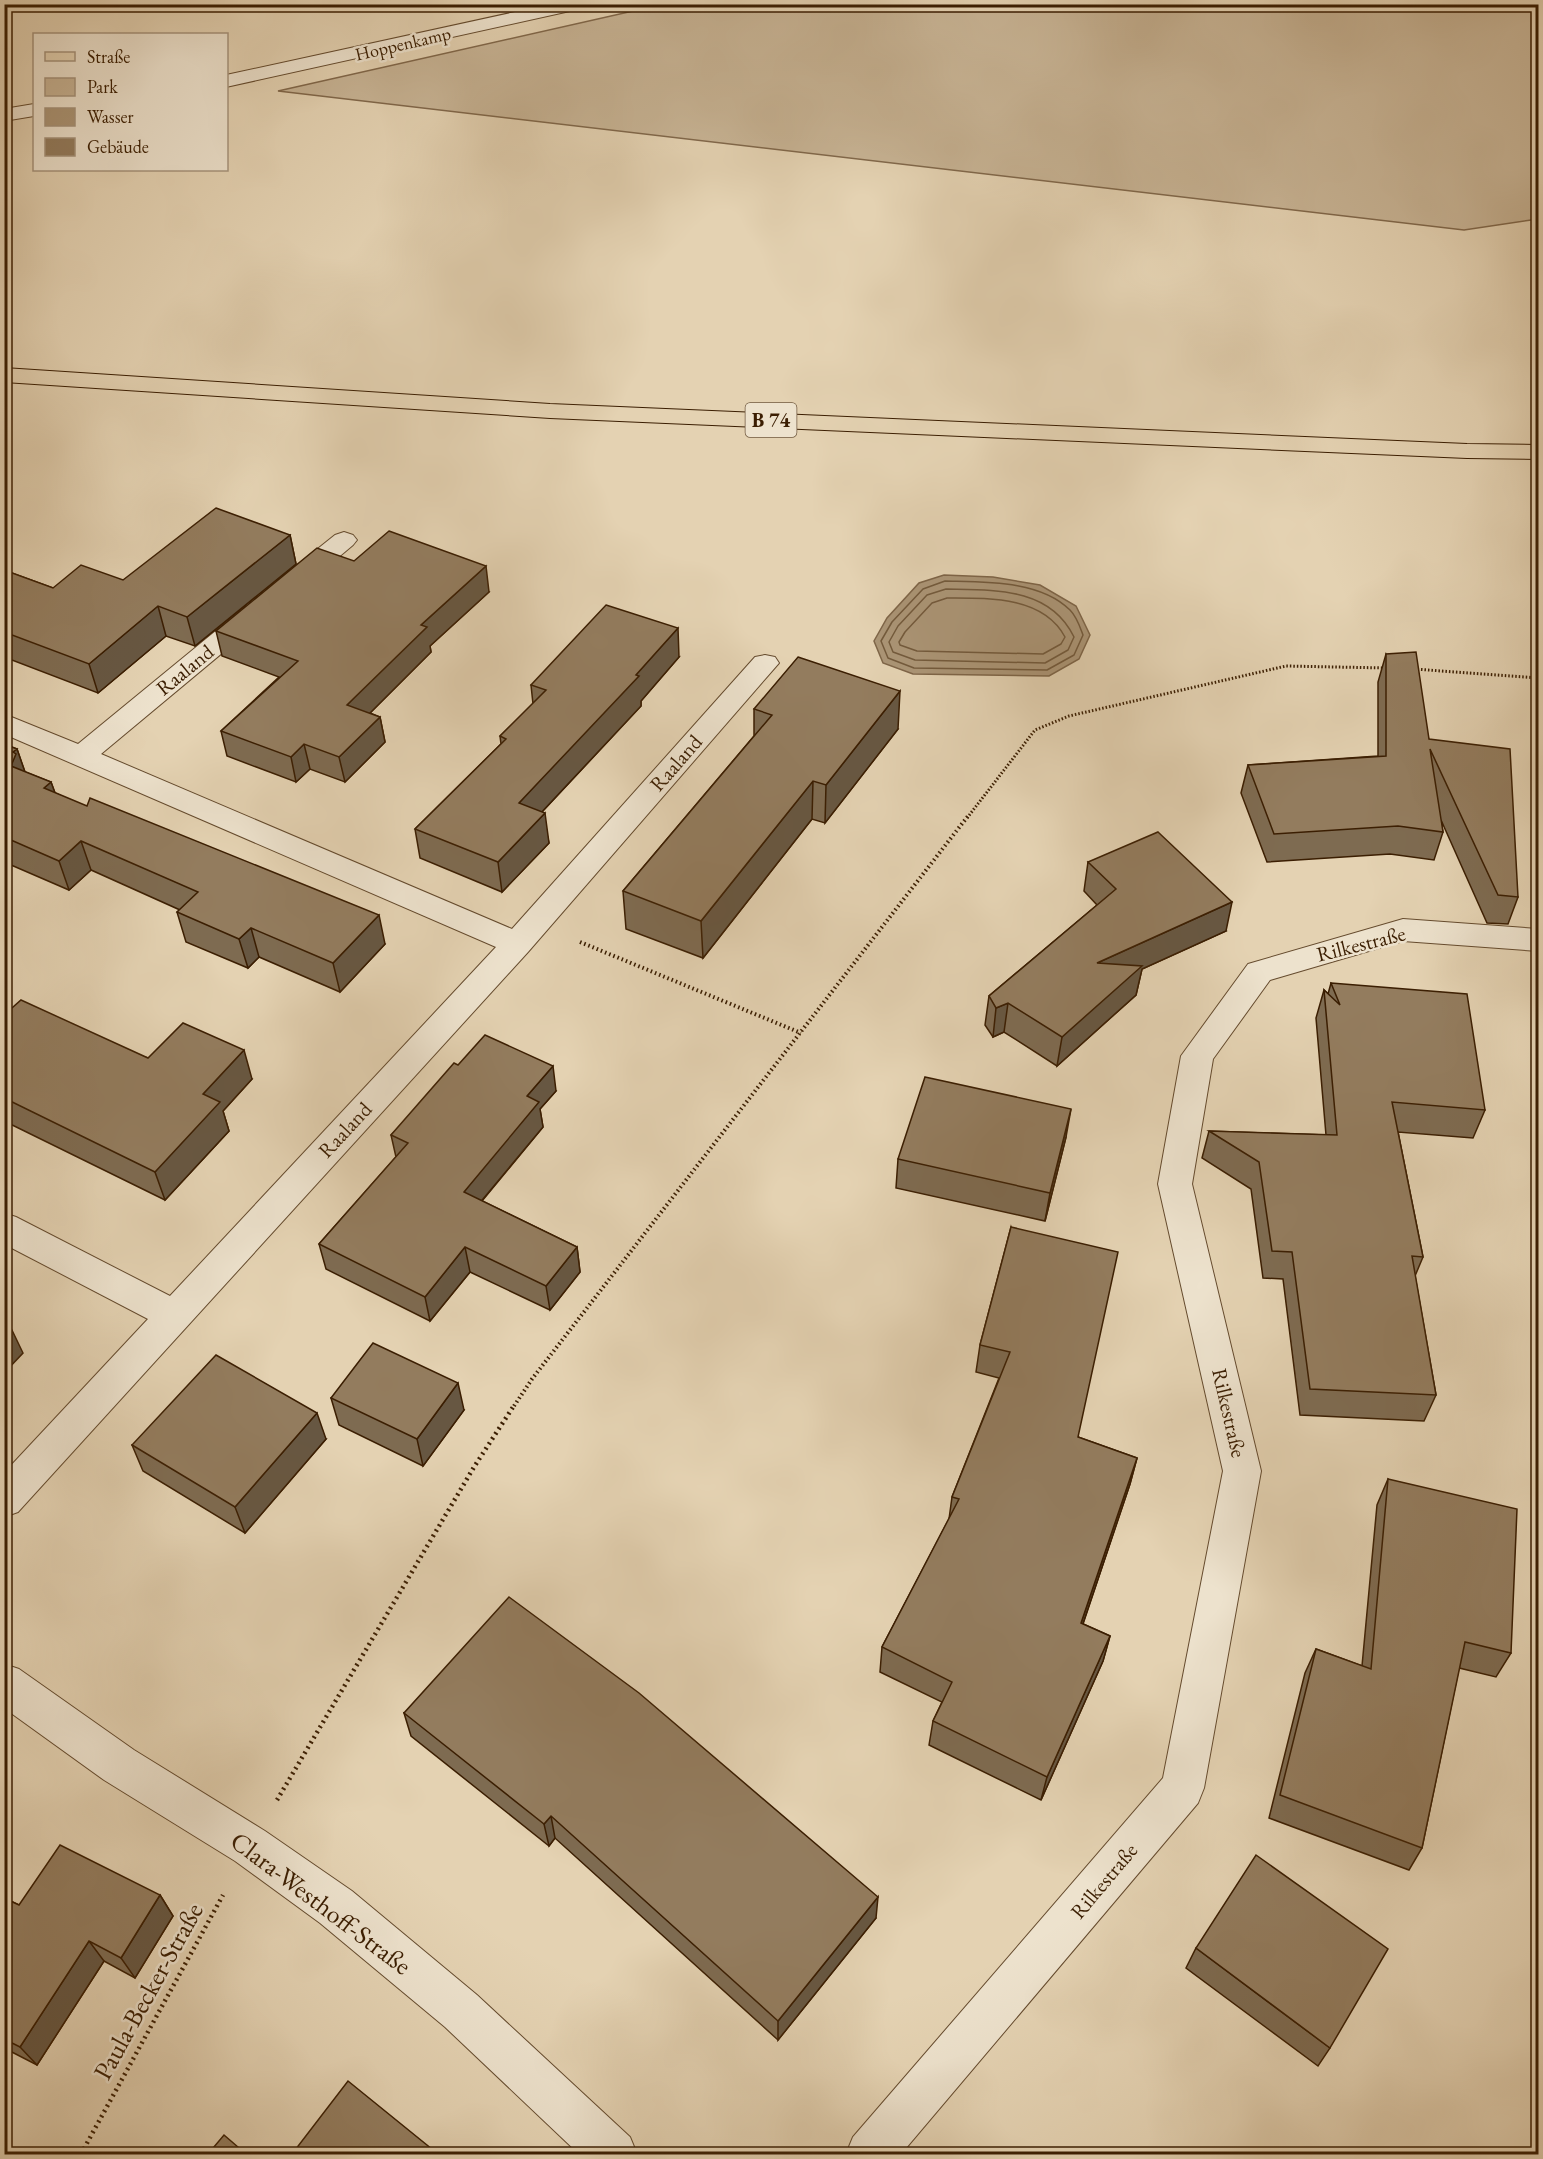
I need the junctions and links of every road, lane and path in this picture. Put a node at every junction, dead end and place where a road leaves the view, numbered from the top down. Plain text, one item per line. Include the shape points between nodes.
1 (579, 4) edge
2 (228, 81) edge
3 (33, 110) edge
4 (4, 115) edge
5 (4, 375) edge
6 (1539, 452) edge
7 (344, 540) dead end
8 (765, 663) dead end
9 (1395, 668) edge
10 (1407, 669) edge
11 (1539, 678) edge
12 (4, 723) edge
13 (81, 755) junction
14 (526, 934) junction
15 (1539, 940) edge
16 (801, 1033) junction
17 (4, 1227) edge
18 (173, 1315) junction
19 (4, 1500) edge
20 (4, 1683) edge
21 (250, 1846) junction
22 (81, 2154) edge
23 (613, 2154) edge
24 (870, 2154) edge

1 - 2 street, Hoppenkamp
3 - 4 street
5 - 6 main road, B 74 via 562,411
7 - 13 street, Raaland
8 - 14 street, Raaland
9 - 16 path, Paula-Becker-Straße via 1286,666 1069,716 1035,730
10 - 11 path
12 - 13 street
13 - 14 street
14 - 16 path
14 - 18 street, Raaland
15 - 24 street, Rilkestraße via 1403,930 1259,972 1197,1056 1175,1185 1242,1471 1183,1788
16 - 21 path, Paula-Becker-Straße via 532,1379 474,1467
17 - 18 street
18 - 19 street, Raaland
20 - 21 street, Clara-Westhoff-Straße via 119,1765
21 - 22 path, Paula-Becker-Straße
21 - 23 street, Clara-Westhoff-Straße via 336,1908 461,2011

